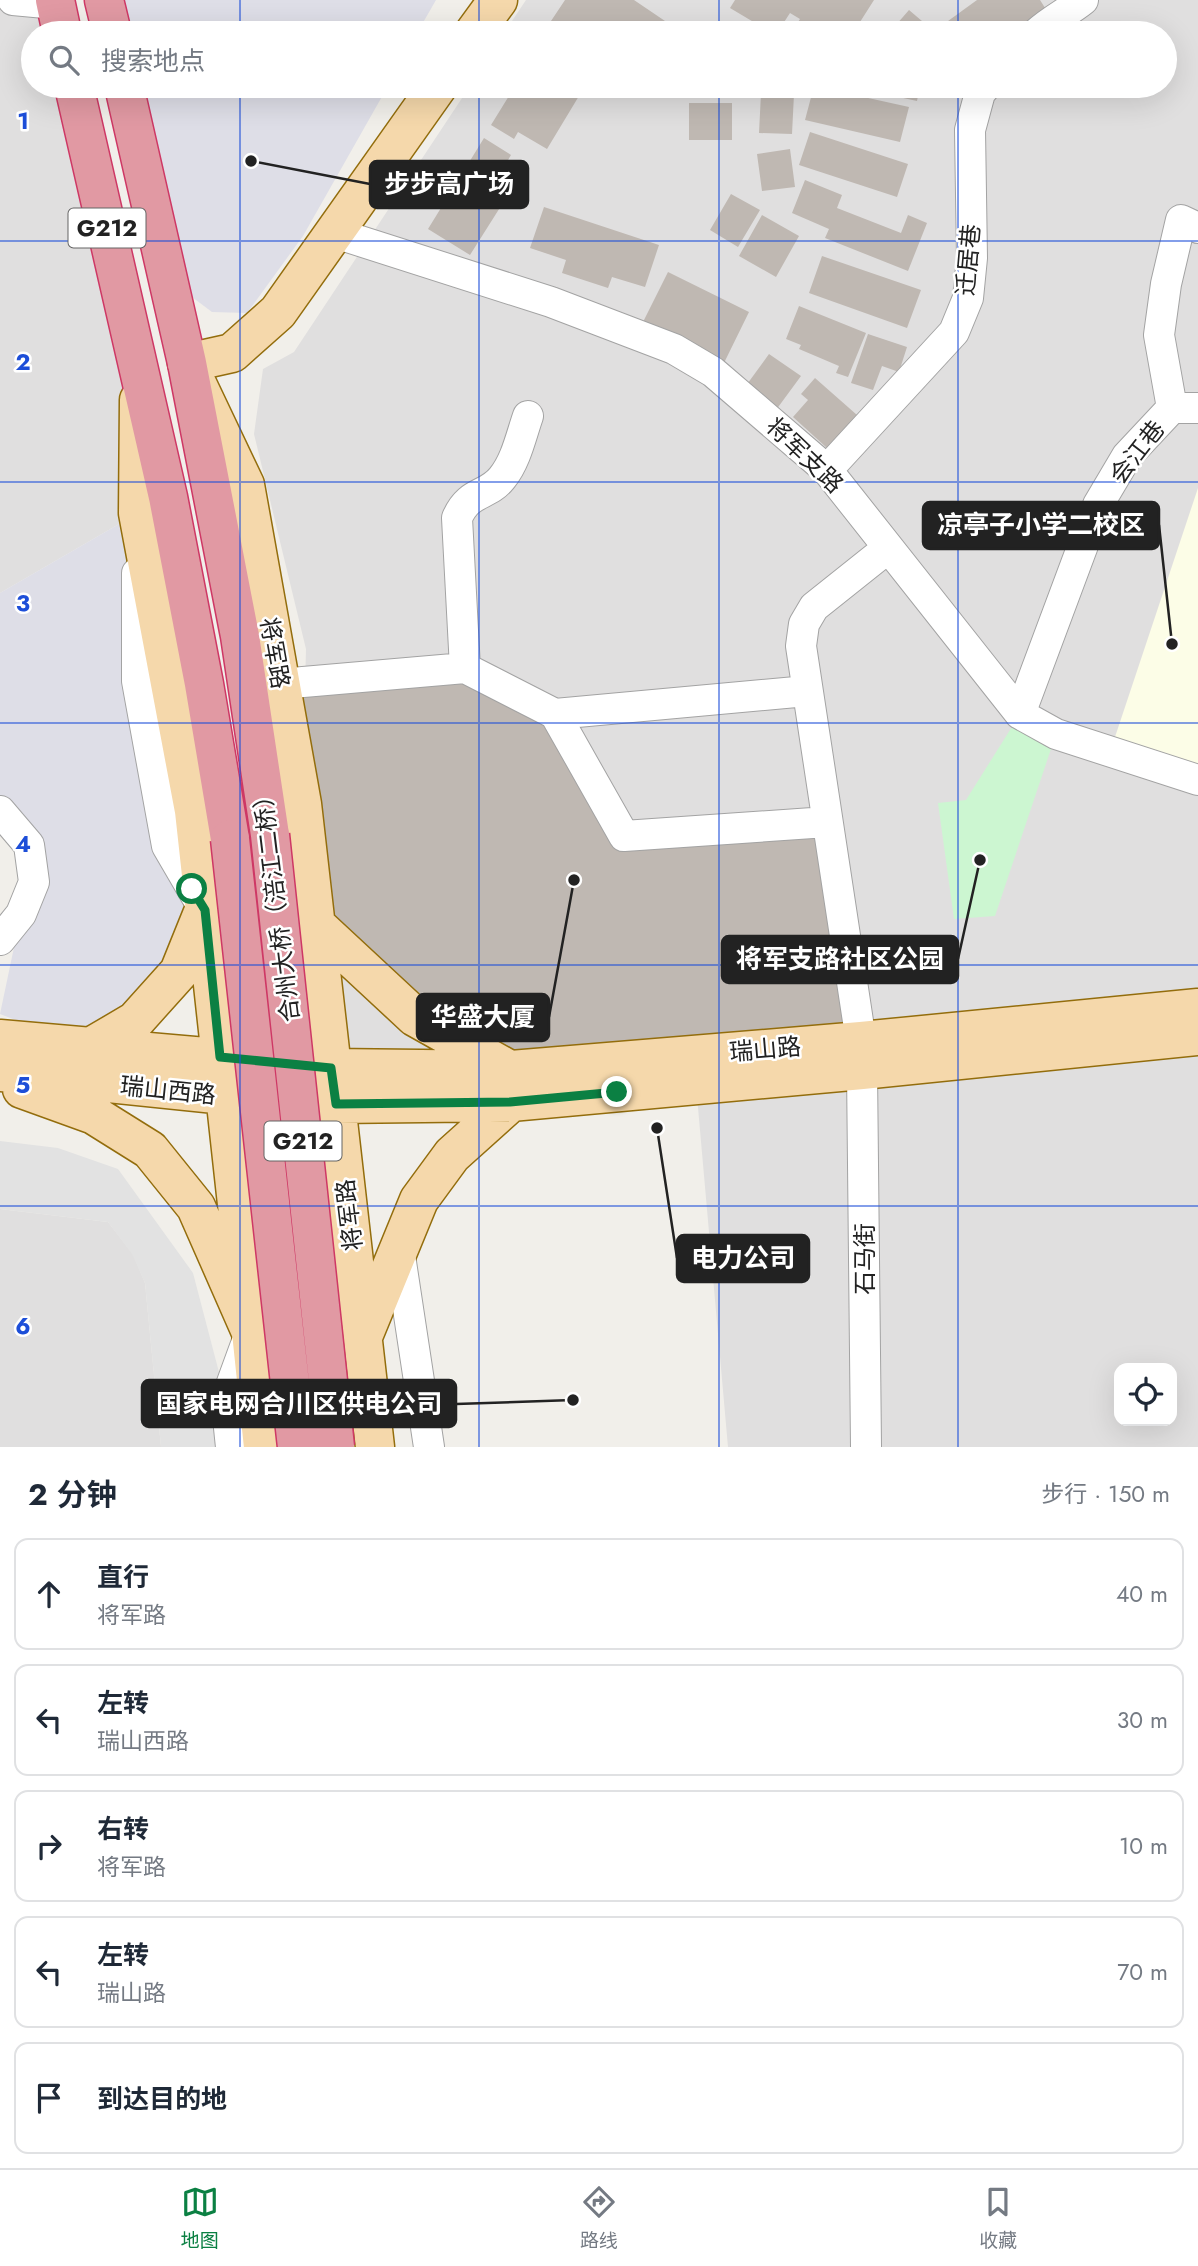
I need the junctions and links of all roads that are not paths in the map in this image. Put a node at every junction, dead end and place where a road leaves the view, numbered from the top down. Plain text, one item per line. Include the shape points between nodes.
1 (13, 0) edge
2 (104, 0) edge
3 (498, 0) edge
4 (1083, 0) edge
5 (58, 12) edge
6 (109, 21) edge
7 (483, 21) edge
8 (1052, 21) edge
9 (77, 98) edge
10 (127, 98) edge
11 (430, 98) edge
12 (979, 98) edge
13 (1190, 224) edge
14 (335, 233) junction
15 (187, 363) junction
16 (139, 370) junction
17 (1185, 408) edge
18 (528, 416) dead end
19 (827, 470) junction
20 (888, 548) junction
21 (465, 668) junction
22 (281, 684) junction
23 (807, 691) junction
24 (555, 714) junction
25 (1020, 714) junction
26 (1198, 780) edge
27 (0, 811) edge
28 (827, 822) junction
29 (205, 910) junction
30 (316, 925) junction
31 (0, 940) edge
32 (1198, 1008) edge
33 (1198, 1037) edge
34 (0, 1038) edge
35 (89, 1048) junction
36 (862, 1056) junction
37 (220, 1057) junction
38 (0, 1072) edge
39 (0, 1081) edge
40 (333, 1086) junction
41 (511, 1086) junction
42 (225, 1096) junction
43 (399, 1249) junction
44 (251, 1332) junction
45 (363, 1336) junction
46 (231, 1447) edge
47 (262, 1447) edge
48 (296, 1447) edge
49 (335, 1447) edge
50 (375, 1447) edge
51 (429, 1447) edge
52 (866, 1447) edge

1 - 5 street
2 - 6 highway
3 - 7 main road
4 - 8 street
9 - 16 highway, G212
10 - 15 highway, G212
11 - 14 main road
12 - 19 street, 迁居巷 via 970,130 972,258 968,298 954,332
13 - 17 street, 会江巷 via 1166,284 1159,335
14 - 15 main road via 278,312 232,353
14 - 19 street, 将军支路 via 551,302 674,349 713,372
15 - 22 main road, 将军路 via 245,485
15 - 49 highway, 合州大桥（涪江二桥） / G212, bridge via 240,636 270,835
16 - 29 main road via 138,513 194,811
16 - 48 highway, 合州大桥（涪江二桥） / G212, bridge via 168,497 230,839
17 - 25 street, 会江巷 via 1127,456 1098,505
18 - 21 street via 501,481 472,497 457,518
19 - 20 street, 将军支路
20 - 23 street, 石马街 via 814,607 804,624 801,646
20 - 25 street, 将军支路
21 - 22 street
21 - 24 street
22 - 30 main road, 将军路 via 302,804
23 - 24 street
23 - 28 street, 石马街
24 - 28 street via 624,836
25 - 26 street, 将军支路 via 1056,734
27 - 31 street via 29,845 34,882 21,914
28 - 36 street, 石马街
29 - 35 main road via 179,972 135,1021
29 - 37 main road
30 - 40 main road, 将军路
30 - 41 main road via 415,1017
32 - 36 main road, 瑞山路
33 - 36 main road, 瑞山路
34 - 35 main road, 瑞山西路
35 - 37 main road, 瑞山西路
36 - 41 main road, 瑞山路
36 - 52 street, 石马街
37 - 40 main road, 瑞山西路
37 - 42 main road
38 - 42 main road, 瑞山西路
39 - 44 main road via 94,1115 150,1150 196,1207
40 - 41 main road, 瑞山路
40 - 42 main road, 瑞山西路
40 - 45 main road, 将军路
41 - 43 main road via 419,1200
42 - 44 main road
43 - 45 main road
43 - 51 street, 将军路
44 - 46 street via 226,1399
44 - 47 main road
45 - 50 main road, 将军路

